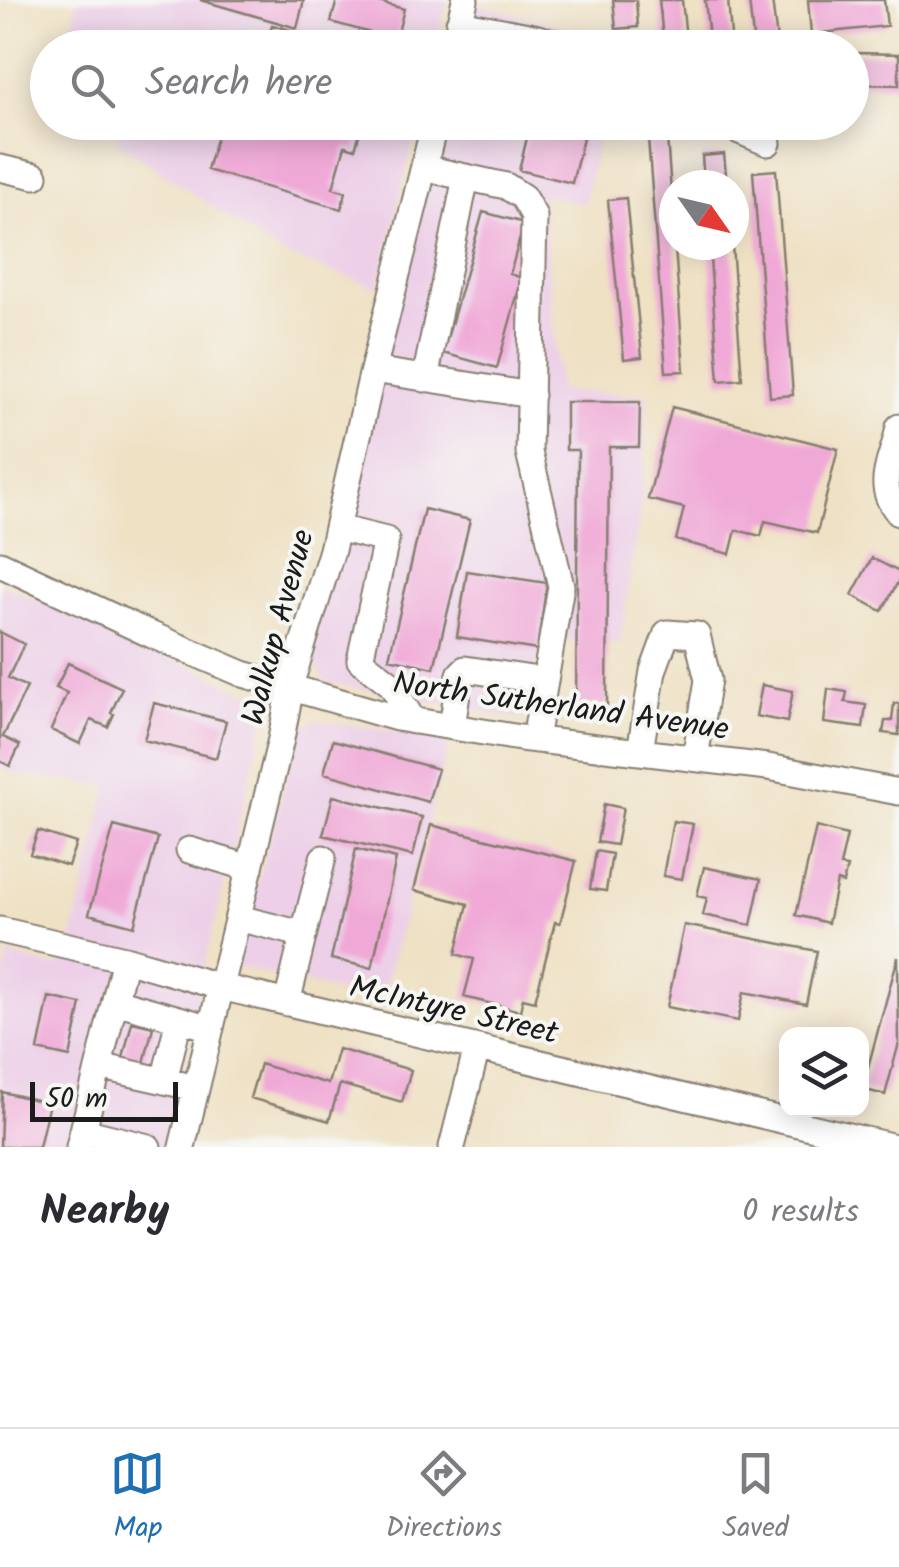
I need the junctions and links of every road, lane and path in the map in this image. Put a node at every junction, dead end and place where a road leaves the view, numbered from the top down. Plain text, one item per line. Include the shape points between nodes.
1 (459, 23) edge
2 (496, 30) edge
3 (431, 140) edge
4 (761, 140) edge
5 (768, 143) dead end
6 (0, 168) edge
7 (424, 168) junction
8 (35, 176) dead end
9 (466, 177) junction
10 (373, 370) junction
11 (425, 378) junction
12 (530, 395) junction
13 (899, 426) edge
14 (895, 508) edge
15 (337, 528) junction
16 (0, 564) edge
17 (545, 681) junction
18 (290, 688) junction
19 (414, 721) junction
20 (452, 727) junction
21 (535, 740) junction
22 (640, 751) junction
23 (695, 758) junction
24 (899, 792) edge
25 (189, 850) dead end
26 (323, 858) dead end
27 (250, 868) junction
28 (238, 918) junction
29 (0, 930) edge
30 (302, 937) junction
31 (125, 959) junction
32 (221, 987) junction
33 (115, 1001) junction
34 (287, 1002) junction
35 (179, 1019) junction
36 (211, 1028) junction
37 (477, 1048) junction
38 (98, 1066) junction
39 (164, 1081) junction
40 (196, 1088) junction
41 (81, 1139) edge
42 (190, 1145) edge
43 (148, 1147) edge
44 (452, 1147) edge
45 (894, 1147) edge

1 - 2 street
3 - 7 street, Walkup Avenue
4 - 5 street
6 - 8 street
7 - 9 street
7 - 10 street, Walkup Avenue
9 - 11 street
9 - 12 street via 506,186 523,196 534,216
10 - 11 street
10 - 15 street, Walkup Avenue
11 - 12 street
12 - 17 street via 529,452 560,586
13 - 14 street via 885,480
15 - 18 street, Walkup Avenue
15 - 19 street via 386,540 360,660 392,684
16 - 18 street, North Sutherland Avenue via 243,674
17 - 20 street via 464,669
17 - 21 street
18 - 19 street, North Sutherland Avenue
18 - 27 street, Walkup Avenue
19 - 20 street, North Sutherland Avenue
20 - 21 street, North Sutherland Avenue
21 - 22 street, North Sutherland Avenue
22 - 23 street, North Sutherland Avenue
22 - 23 street via 653,671 667,633 697,635 708,680
23 - 24 street, North Sutherland Avenue
25 - 27 street
26 - 30 street
27 - 28 street, Walkup Avenue
28 - 30 street
28 - 32 street, Walkup Avenue
29 - 31 street, McIntyre Street
30 - 34 street
31 - 32 street, McIntyre Street
31 - 33 street
32 - 34 street, McIntyre Street
32 - 36 street, Walkup Avenue
33 - 35 street
33 - 38 street
34 - 37 street, McIntyre Street
35 - 36 street
35 - 39 street
36 - 40 street, Walkup Avenue
37 - 44 street
37 - 45 street, McIntyre Street
38 - 39 street
38 - 41 street
39 - 40 street
40 - 42 street, Walkup Avenue
41 - 43 street

